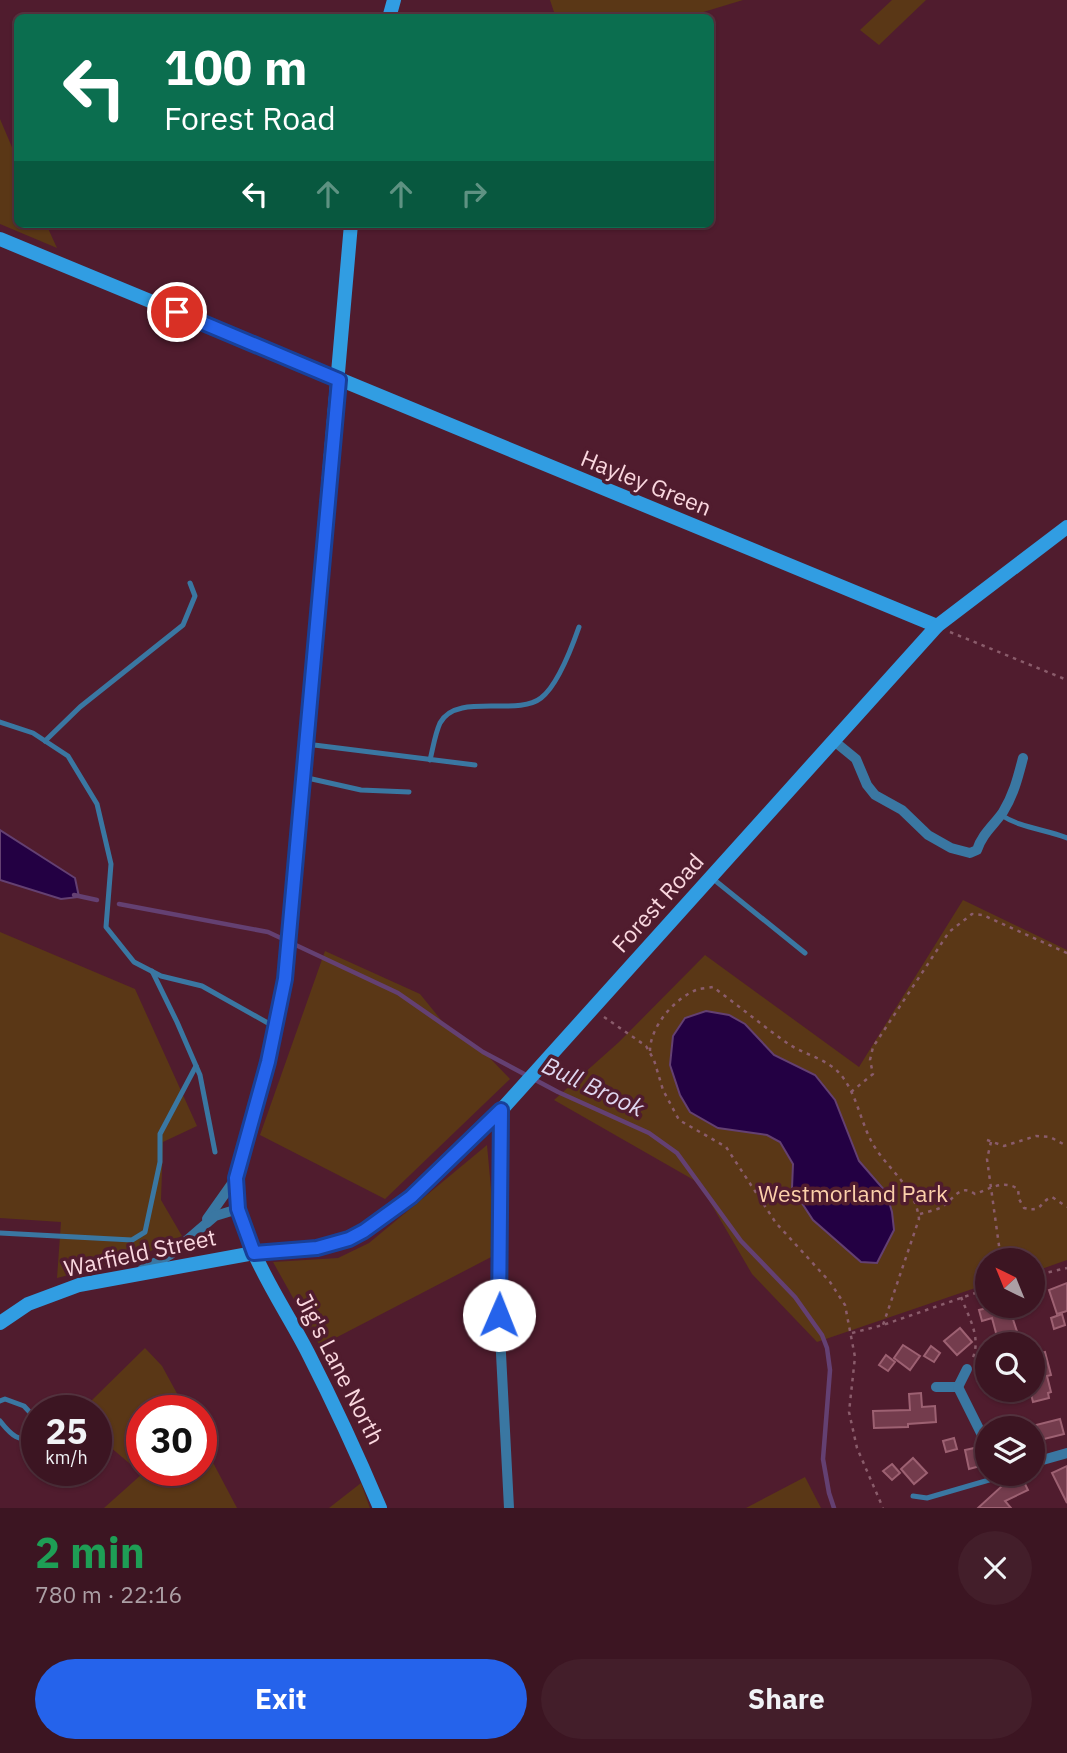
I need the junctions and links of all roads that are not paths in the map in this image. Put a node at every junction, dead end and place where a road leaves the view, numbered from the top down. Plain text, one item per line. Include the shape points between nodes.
1 (351, 228) edge
2 (0, 239) edge
3 (339, 380) junction
4 (1067, 527) edge
5 (190, 583) dead end
6 (937, 626) junction
7 (579, 627) dead end
8 (0, 722) edge
9 (45, 741) junction
10 (834, 741) junction
11 (306, 744) junction
12 (1023, 758) dead end
13 (430, 760) junction
14 (475, 765) dead end
15 (303, 777) junction
16 (409, 792) dead end
17 (1001, 815) junction
18 (1067, 838) edge
19 (712, 878) junction
20 (805, 953) dead end
21 (152, 971) junction
22 (275, 1027) junction
23 (196, 1066) junction
24 (501, 1110) junction
25 (215, 1152) dead end
26 (236, 1178) junction
27 (238, 1209) junction
28 (201, 1227) junction
29 (0, 1233) edge
30 (254, 1253) junction
31 (130, 1275) junction
32 (0, 1324) edge
33 (967, 1369) road end
34 (936, 1387) dead end
35 (958, 1387) junction
36 (0, 1401) edge
37 (21, 1405) edge
38 (0, 1421) edge
39 (975, 1421) edge
40 (21, 1438) edge
41 (1067, 1453) edge
42 (1045, 1459) edge
43 (975, 1485) edge
44 (912, 1496) dead end
45 (380, 1508) edge
46 (509, 1508) edge

1 - 3 main road, Jig's Lane North
2 - 3 main road, Hayley Green
3 - 6 main road, Hayley Green
3 - 11 main road, Jig's Lane North
4 - 6 main road, Forest Road
5 - 9 lane via 195,596 183,625
6 - 10 main road, Forest Road
7 - 13 lane via 555,680 538,701 453,712 440,722
8 - 9 lane
9 - 21 lane via 68,756 97,804 111,864 106,927 134,962
10 - 17 street via 856,758 875,795 951,848 970,853 977,850
10 - 19 main road, Forest Road
11 - 13 lane
11 - 15 main road, Jig's Lane North
12 - 17 street via 1016,788
13 - 14 lane
15 - 16 lane via 361,790
15 - 22 main road, Jig's Lane North via 285,979
17 - 18 lane via 1018,826
19 - 20 lane
19 - 24 main road, Forest Road
21 - 22 lane via 202,986
21 - 23 lane
22 - 26 main road, Jig's Lane North
23 - 25 lane
23 - 29 lane via 160,1134 160,1162 145,1232 132,1240
24 - 30 main road, Forest Road via 411,1197 364,1231 303,1250
24 - 46 street via 499,1315
26 - 27 main road, Jig's Lane North
26 - 28 street
27 - 28 street via 222,1212
27 - 30 main road, Jig's Lane North
28 - 31 street via 171,1254
30 - 31 main road, Warfield Street
30 - 45 main road, Jig's Lane North via 308,1353
31 - 32 main road, Warfield Street via 79,1285 28,1304
33 - 35 street
34 - 35 street
35 - 39 street
36 - 37 lane
38 - 40 lane
41 - 42 street
43 - 44 lane via 927,1498

